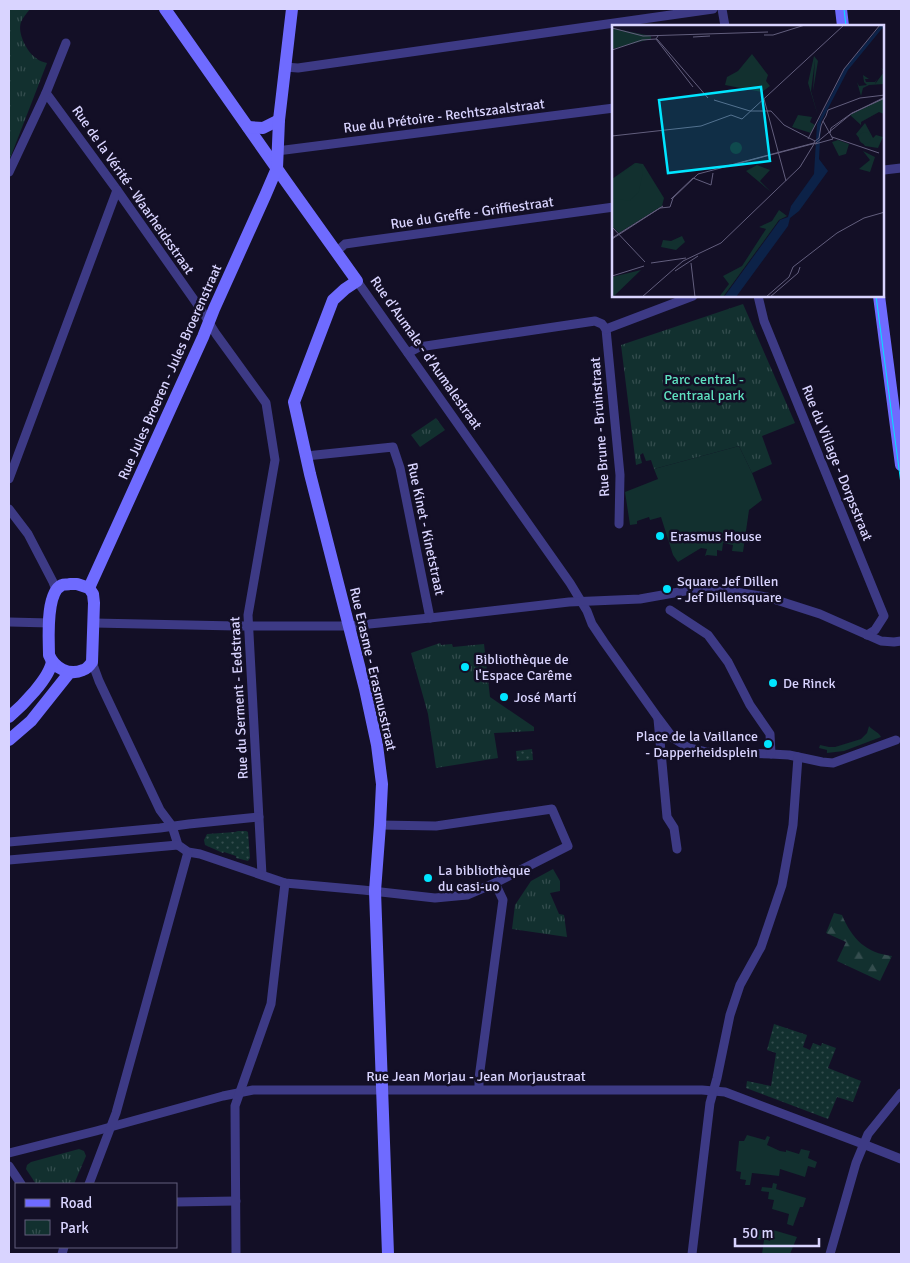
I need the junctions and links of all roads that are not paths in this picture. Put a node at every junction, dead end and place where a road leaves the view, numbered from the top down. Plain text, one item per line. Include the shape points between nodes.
1 (165, 9) edge
2 (292, 9) edge
3 (712, 9) edge
4 (722, 9) edge
5 (841, 9) edge
6 (724, 25) edge
7 (843, 25) edge
8 (66, 44) dead end
9 (285, 67) junction
10 (46, 93) junction
11 (612, 108) edge
12 (279, 120) junction
13 (248, 127) junction
14 (277, 151) junction
15 (277, 168) junction
16 (901, 168) edge
17 (885, 170) edge
18 (9, 172) edge
19 (117, 190) junction
20 (612, 207) edge
21 (336, 252) junction
22 (357, 281) junction
23 (688, 298) edge
24 (758, 298) edge
25 (879, 298) edge
26 (209, 322) junction
27 (606, 329) junction
28 (408, 353) junction
29 (266, 403) joint
30 (306, 456) junction
31 (901, 465) edge
32 (9, 479) edge
33 (9, 509) edge
34 (619, 524) dead end
35 (89, 588) junction
36 (56, 590) junction
37 (582, 601) junction
38 (670, 610) dead end
39 (430, 618) junction
40 (9, 622) edge
41 (50, 623) junction
42 (94, 623) junction
43 (249, 626) junction
44 (349, 626) junction
45 (867, 635) junction
46 (898, 641) edge
47 (52, 662) junction
48 (92, 662) junction
49 (70, 672) junction
50 (9, 717) edge
51 (658, 718) junction
52 (9, 740) edge
53 (896, 740) dead end
54 (771, 754) junction
55 (798, 757) junction
56 (259, 817) junction
57 (380, 825) junction
58 (172, 826) junction
59 (9, 842) edge
60 (178, 845) junction
61 (677, 849) dead end
62 (188, 852) junction
63 (9, 860) edge
64 (262, 875) junction
65 (285, 883) junction
66 (495, 883) junction
67 (375, 891) junction
68 (382, 1090) junction
69 (479, 1090) junction
70 (713, 1091) junction
71 (239, 1093) junction
72 (901, 1093) edge
73 (111, 1127) junction
74 (863, 1144) junction
75 (9, 1153) edge
76 (901, 1159) edge
77 (9, 1166) edge
78 (20, 1183) edge
79 (89, 1183) edge
80 (236, 1201) junction
81 (178, 1202) edge
82 (236, 1254) edge
83 (388, 1254) edge
84 (692, 1254) edge
85 (830, 1254) edge

1 - 13 street, Rue d'Aumale - d'Aumalestraat
2 - 9 street
3 - 9 street via 298,68
4 - 6 street
5 - 7 street
8 - 10 street
9 - 12 street
10 - 18 street
10 - 19 street, Rue de la Vérité - Waarheidsstraat
11 - 14 street, Rue du Prétoire - Rechtszaalstraat
12 - 13 street via 263,128
12 - 14 street
13 - 15 street, Rue d'Aumale - d'Aumalestraat
14 - 15 street
15 - 21 street, Rue d'Aumale - d'Aumalestraat
15 - 26 street, Rue Jules Broeren - Jules Broerenstraat
16 - 17 street
19 - 26 street, Rue de la Vérité - Waarheidsstraat
19 - 32 street
20 - 21 street, Rue du Greffe - Griffiestraat via 345,244
21 - 22 street, Rue d'Aumale - d'Aumalestraat
22 - 28 street, Rue d'Aumale - d'Aumalestraat
22 - 30 street, Rue Erasme - Erasmusstraat via 333,300 294,402
23 - 27 street
24 - 45 street, Rue du Village - Dorpsstraat via 764,321 884,616 875,630
25 - 31 street
26 - 29 street, Rue de la Vérité - Waarheidsstraat
26 - 35 street, Rue Jules Broeren - Jules Broerenstraat
27 - 28 street via 595,321 419,347
27 - 34 street, Rue Brune - Bruinstraat via 620,475
28 - 37 street, Rue d'Aumale - d'Aumalestraat
29 - 43 street, Rue du Serment - Eedstraat via 275,460 248,615
30 - 39 street, Rue Kinet - Kinetstraat via 393,447
30 - 44 street, Rue Erasme - Erasmusstraat
33 - 36 street via 28,534
35 - 36 street via 70,584
35 - 42 street via 94,603
36 - 41 street via 52,597
37 - 39 street
37 - 45 street via 640,598 696,589 729,591 767,597 820,614
37 - 51 street, Rue d'Aumale - d'Aumalestraat via 592,624
38 - 54 street via 708,635 728,662 750,705 770,734
39 - 44 street
40 - 41 street
41 - 47 street via 49,655
42 - 43 street
42 - 48 street
43 - 44 street
43 - 56 street, Rue du Serment - Eedstraat
44 - 57 street, Rue Erasme - Erasmusstraat via 377,746 382,784
45 - 46 street via 881,641
47 - 49 street
47 - 50 street via 49,672
48 - 49 street via 83,670
48 - 58 street via 160,810
49 - 52 street via 31,721
51 - 54 street via 673,738 689,748 706,752
51 - 61 street via 667,817 674,828
53 - 55 street via 833,763
54 - 55 street
55 - 70 street via 793,825 782,885 761,947 740,985
56 - 58 street
56 - 64 street, Rue du Serment - Eedstraat
57 - 66 street via 436,826 552,809 568,846
57 - 67 street, Rue Erasme - Erasmusstraat
58 - 59 street
58 - 60 street
60 - 62 street
60 - 63 street
62 - 64 street
62 - 73 street
64 - 65 street
65 - 67 street
65 - 71 street via 271,1004
66 - 67 street via 467,895 435,898
66 - 69 street via 503,900
67 - 68 street, Rue Erasme - Erasmusstraat
68 - 69 street, Rue Jean Morjau - Jean Morjaustraat
68 - 71 street, Rue Jean Morjau - Jean Morjaustraat via 253,1090
68 - 83 street, Rue Erasme - Erasmusstraat
69 - 70 street, Rue Jean Morjau - Jean Morjaustraat
70 - 74 street, Rue Jean Morjau - Jean Morjaustraat via 724,1092
70 - 84 street
71 - 73 street, Rue Jean Morjau - Jean Morjaustraat
71 - 80 street via 235,1106
72 - 74 street
73 - 75 street, Rue Jean Morjau - Jean Morjaustraat
73 - 79 street
74 - 76 street, Rue Jean Morjau - Jean Morjaustraat
74 - 85 street
77 - 78 street
80 - 81 street
80 - 82 street

